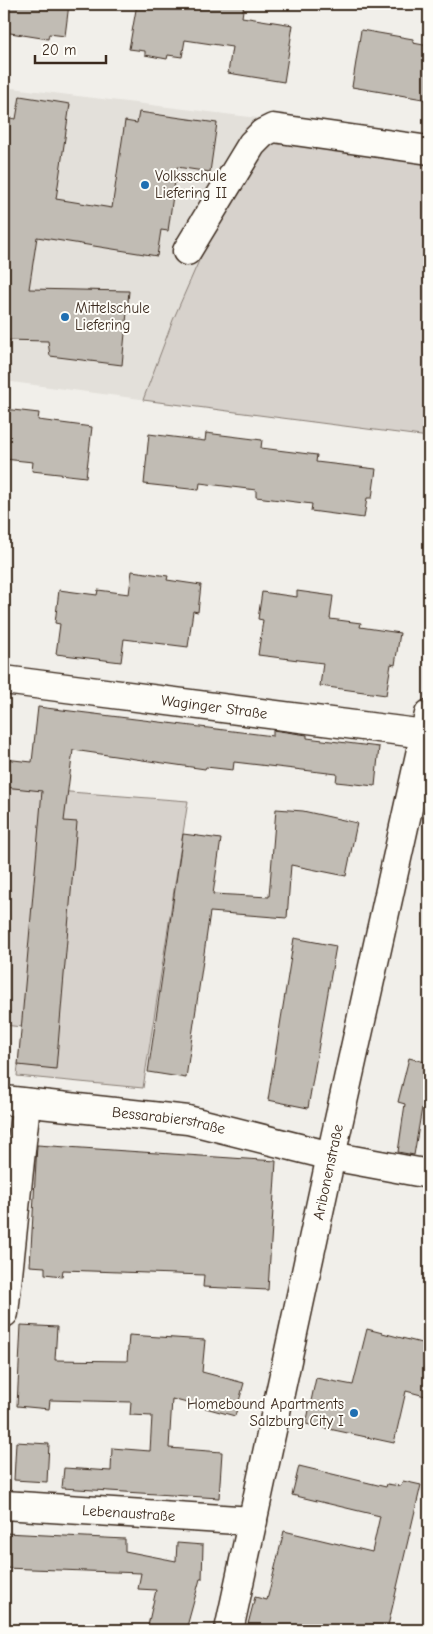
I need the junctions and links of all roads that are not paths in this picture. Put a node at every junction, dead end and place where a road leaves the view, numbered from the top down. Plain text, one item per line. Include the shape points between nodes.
1 (429, 150) edge
2 (188, 251) dead end
3 (4, 680) edge
4 (427, 724) edge
5 (15, 1102) edge
6 (331, 1156) junction
7 (429, 1174) edge
8 (4, 1312) edge
9 (4, 1506) edge
10 (253, 1521) junction
11 (229, 1630) edge

1 - 2 street via 272,128 252,144
3 - 4 street, Waginger Straße
4 - 6 street, Aribonenstraße
5 - 6 street, Bessarabierstraße via 188,1120
5 - 8 street
6 - 7 street, Bessarabierstraße
6 - 10 street, Aribonenstraße
9 - 10 street, Lebenaustraße
10 - 11 street, Aribonenstraße

